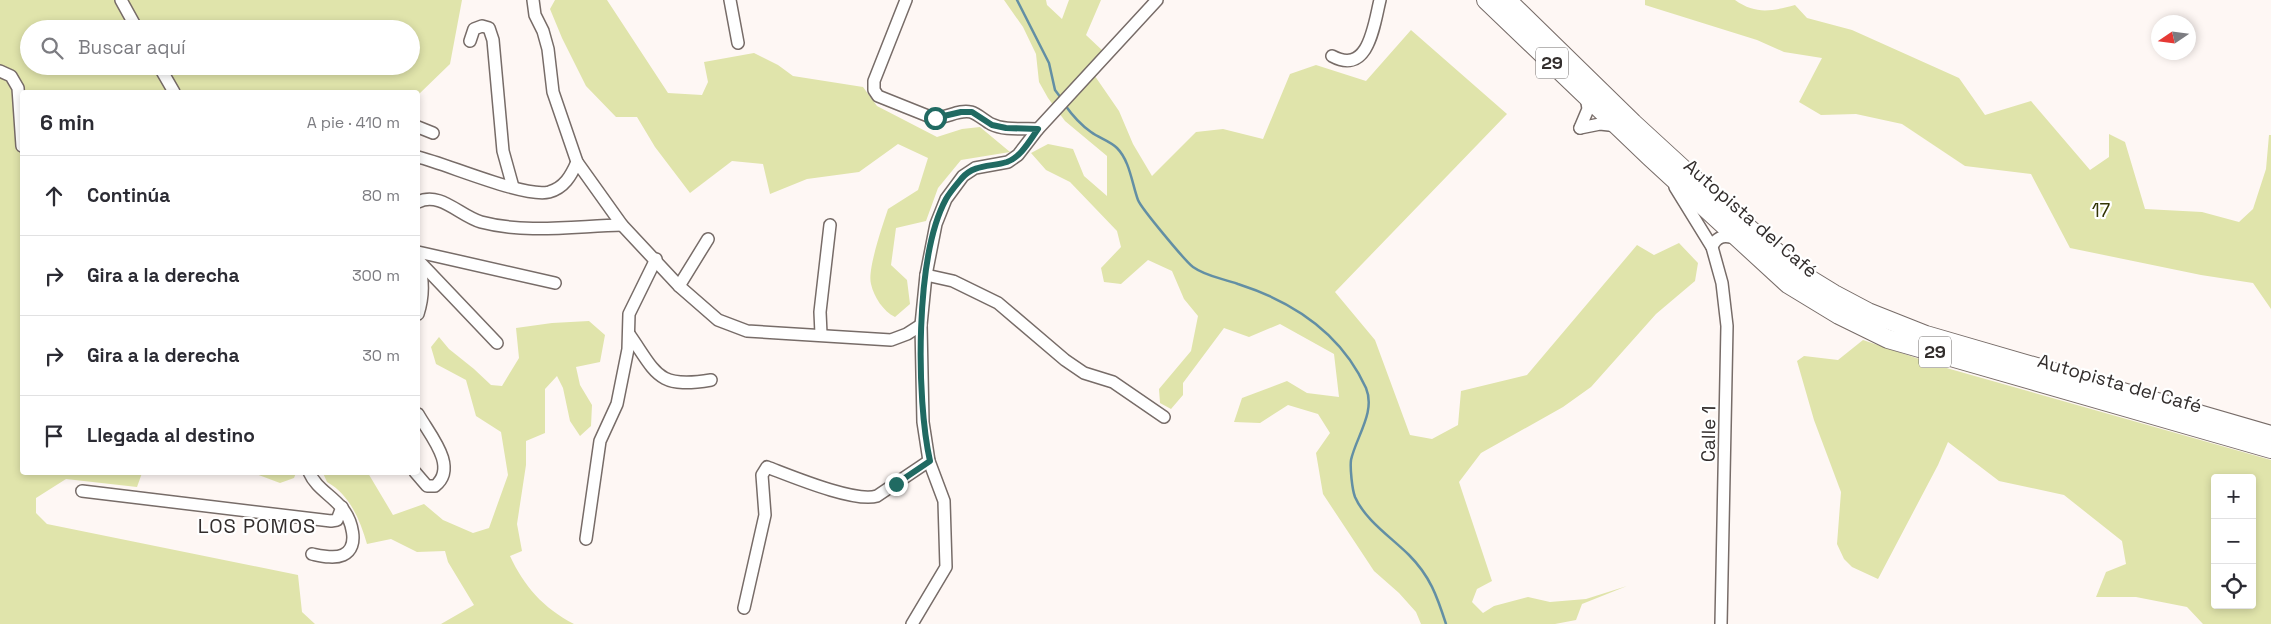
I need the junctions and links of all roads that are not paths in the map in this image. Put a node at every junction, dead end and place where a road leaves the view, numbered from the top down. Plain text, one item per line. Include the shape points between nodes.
1 (121, 0) edge
2 (533, 0) edge
3 (730, 0) edge
4 (906, 0) edge
5 (1156, 0) edge
6 (1380, 0) edge
7 (1486, 0) edge
8 (1507, 0) edge
9 (132, 20) edge
10 (470, 41) dead end
11 (738, 43) dead end
12 (1332, 56) dead end
13 (0, 71) edge
14 (164, 75) edge
15 (173, 90) edge
16 (1586, 96) junction
17 (20, 117) edge
18 (1618, 127) junction
19 (420, 128) edge
20 (1038, 129) junction
21 (433, 133) dead end
22 (420, 157) edge
23 (577, 162) junction
24 (1665, 170) junction
25 (513, 187) junction
26 (420, 201) edge
27 (622, 225) junction
28 (830, 225) dead end
29 (708, 239) dead end
30 (1742, 240) junction
31 (1712, 247) junction
32 (420, 258) edge
33 (656, 259) junction
34 (420, 260) edge
35 (420, 267) edge
36 (926, 275) junction
37 (555, 283) dead end
38 (679, 286) junction
39 (420, 307) edge
40 (921, 326) junction
41 (629, 334) junction
42 (821, 334) junction
43 (497, 343) dead end
44 (711, 380) dead end
45 (1164, 417) dead end
46 (420, 418) edge
47 (2271, 435) edge
48 (2271, 449) edge
49 (930, 461) junction
50 (310, 475) edge
51 (418, 475) edge
52 (82, 491) dead end
53 (342, 507) junction
54 (586, 539) dead end
55 (312, 554) dead end
56 (744, 608) dead end
57 (912, 624) edge
58 (1721, 624) edge

1 - 9 street
2 - 23 street via 548,50 553,92
3 - 11 street
4 - 20 street via 874,81 878,96 933,118 972,112 992,125
5 - 20 street
6 - 12 street via 1369,45 1349,61
7 - 16 highway, Autopista del Café / 29
8 - 47 highway, Autopista del Café / 29 via 1730,212 1803,275 1834,294 1868,312 1926,335
10 - 25 street via 474,29 489,28 493,40 503,151
13 - 17 street via 11,76 18,88
14 - 15 street
16 - 18 highway, Autopista del Café / 29
16 - 18 street via 1588,109 1580,128 1600,124
18 - 24 highway, Autopista del Café / 29
19 - 21 street
20 - 36 street via 1018,155 1008,162 975,168 964,176 946,199
22 - 25 street
23 - 25 street via 558,188 537,193
23 - 27 street
24 - 30 highway, Autopista del Café / 29
24 - 31 street, Calle 1
26 - 27 street via 439,201 480,222 519,228
27 - 33 street
28 - 42 street via 820,312
29 - 38 street
30 - 31 street via 1720,237
30 - 48 highway, Autopista del Café / 29 via 1788,284 1839,315 1888,338
31 - 58 street, Calle 1 via 1722,283 1727,326
32 - 37 street
33 - 38 street
33 - 41 street via 633,300 628,314
34 - 43 street
35 - 39 street via 423,281
36 - 40 street
36 - 45 street via 953,281 998,303 1065,360 1084,373 1113,382
38 - 42 street via 718,320 747,331
40 - 42 street via 890,340
40 - 49 street via 923,422
41 - 44 street via 657,373 668,382 687,384
41 - 54 street via 617,404 600,441
46 - 51 street via 444,461 445,470 443,478 435,486 428,486
49 - 56 street via 868,499 834,491 767,467 762,475 765,515
49 - 57 street via 944,501 946,567
50 - 53 street via 315,484
52 - 53 street via 331,521 337,520
53 - 55 street via 352,530 349,552 333,557

